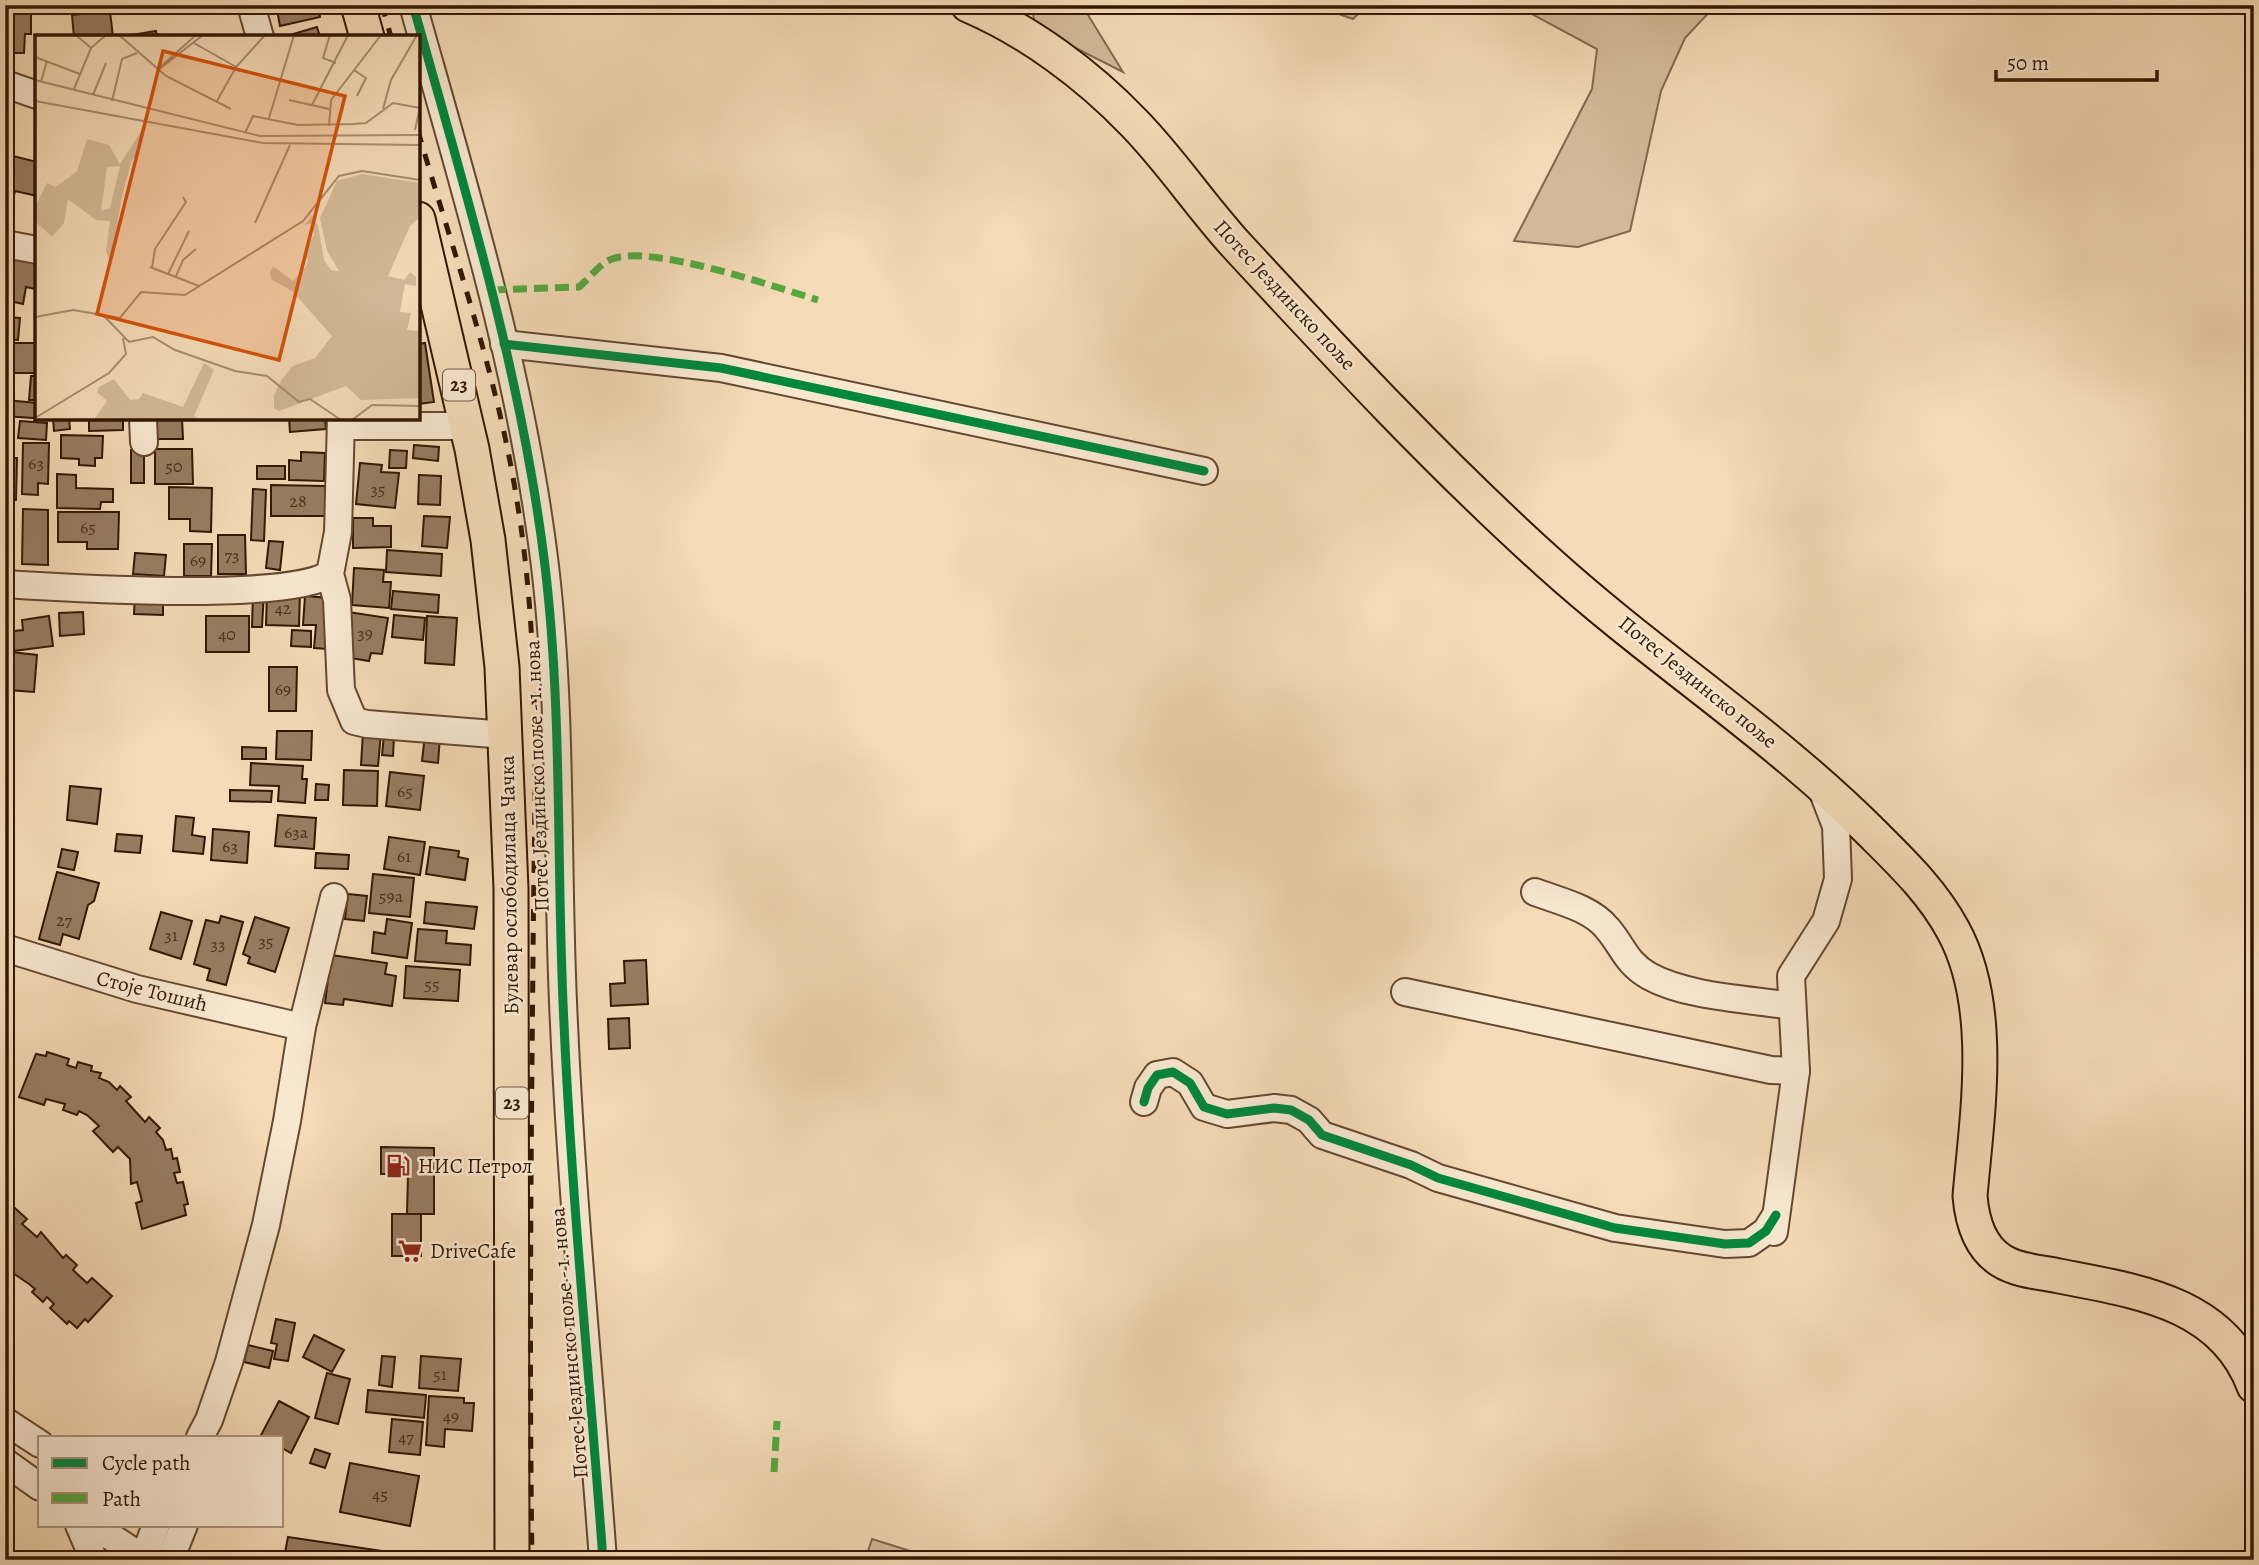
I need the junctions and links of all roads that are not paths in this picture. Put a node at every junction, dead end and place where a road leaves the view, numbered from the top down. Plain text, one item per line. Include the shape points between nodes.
1 (251, 5) edge
2 (358, 5) edge
3 (413, 5) edge
4 (968, 5) edge
5 (259, 35) edge
6 (366, 35) edge
7 (5, 83) edge
8 (35, 94) edge
9 (420, 227) edge
10 (5, 244) edge
11 (35, 250) edge
12 (504, 344) junction
13 (341, 422) edge
14 (468, 426) junction
15 (1205, 471) dead end
16 (330, 574) junction
17 (5, 584) edge
18 (506, 735) junction
19 (1818, 779) junction
20 (1535, 892) dead end
21 (334, 897) dead end
22 (5, 948) edge
23 (1405, 992) dead end
24 (1792, 1006) junction
25 (302, 1027) junction
26 (1796, 1071) junction
27 (1144, 1102) dead end
28 (2254, 1386) edge
29 (5, 1421) edge
30 (206, 1432) edge
31 (38, 1443) edge
32 (5, 1462) edge
33 (38, 1486) edge
34 (79, 1526) edge
35 (95, 1526) edge
36 (157, 1526) edge
37 (183, 1526) edge
38 (154, 1559) edge
39 (94, 1560) edge
40 (512, 1560) edge
41 (603, 1560) edge

1 - 5 street
2 - 6 main road
3 - 12 street, Потес Јездинско поље - 1. нова
4 - 19 main road, Потес Јездинско поље via 1017,30 1094,86 1134,123 1236,245 1429,448 1542,556
7 - 8 street
9 - 14 main road, Булевар ослободилаца Чачка / 23
10 - 11 street
12 - 15 street via 721,368
12 - 41 street, Потес Јездинско поље - 1. нова via 545,567 564,1025
13 - 14 street
13 - 16 street via 338,532
14 - 18 main road, Булевар ослободилаца Чачка / 23 via 494,586
16 - 17 street via 300,585 249,588 81,589
16 - 18 street via 337,600 341,690 354,721
18 - 40 main road, Булевар ослободилаца Чачка / 23 via 512,915
19 - 24 street via 1836,825 1838,879 1826,921 1791,976
19 - 28 main road, Потес Јездинско поље via 1931,894 1961,946 1970,974 1980,1051 1971,1216 1989,1250 2015,1267 2136,1291 2184,1310 2216,1328 2240,1354
20 - 24 street via 1594,915 1633,965 1651,976 1677,987
21 - 25 street
22 - 25 street, Стоје Тошић via 137,989
23 - 26 street via 1771,1070
24 - 26 street
25 - 30 street via 265,1225
26 - 27 street via 1775,1226 1737,1244 1615,1228 1438,1178 1322,1135 1291,1110 1227,1114 1203,1107 1190,1083 1173,1072 1157,1075
29 - 31 street
32 - 33 street
34 - 39 street
35 - 38 street
36 - 38 street
37 - 38 street

